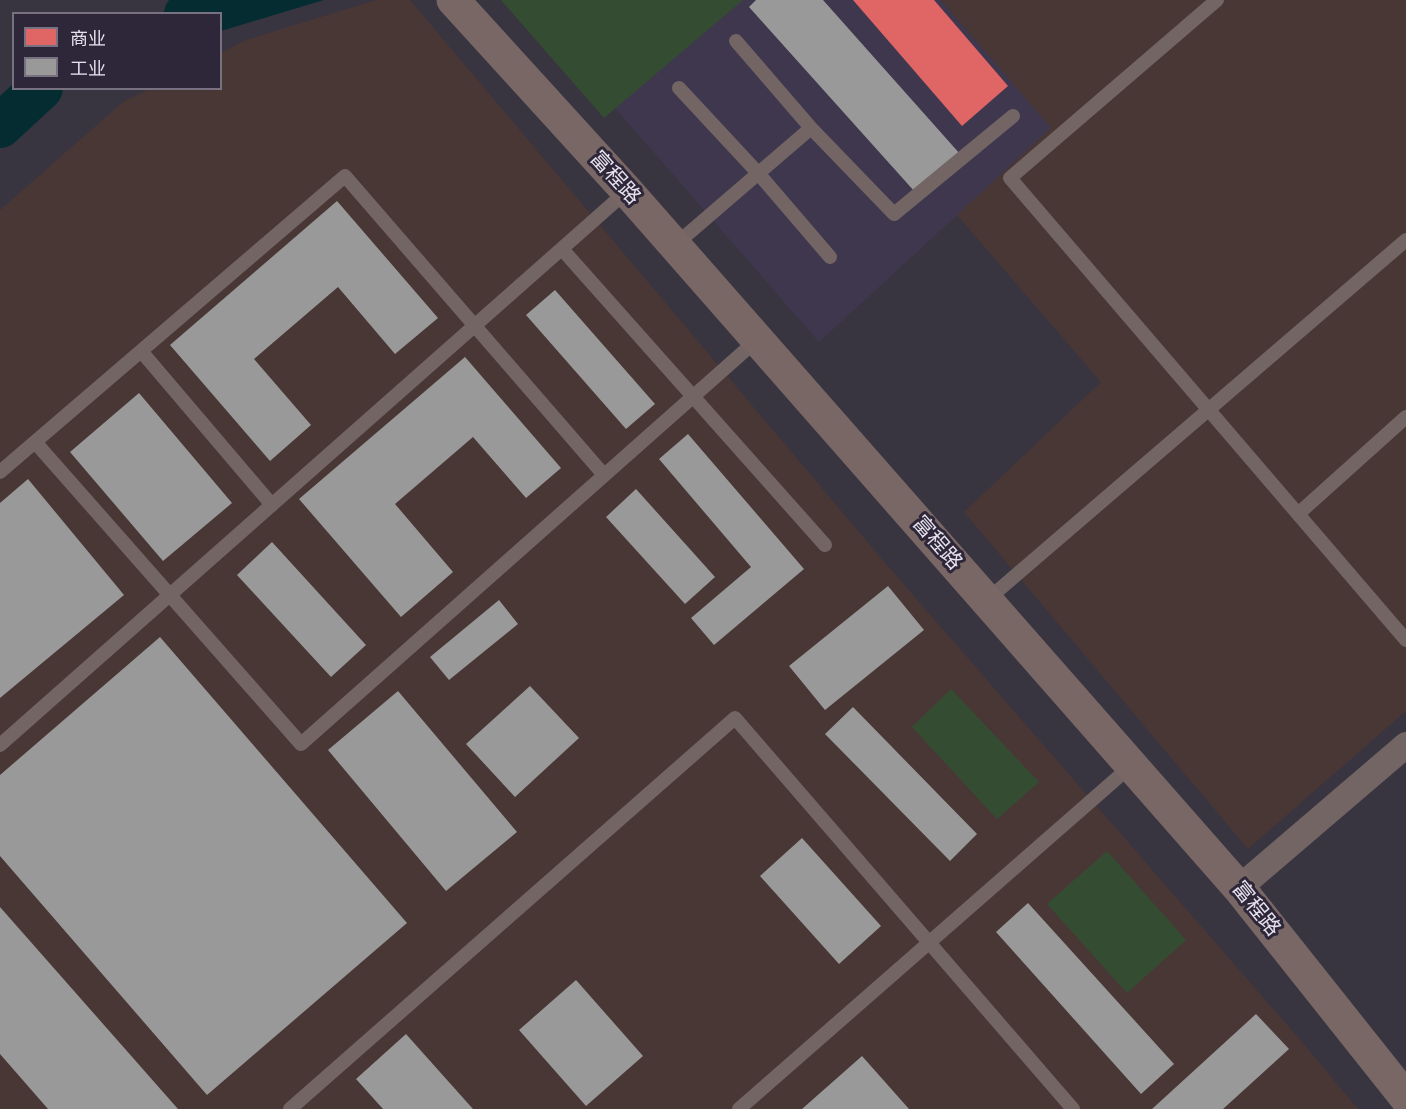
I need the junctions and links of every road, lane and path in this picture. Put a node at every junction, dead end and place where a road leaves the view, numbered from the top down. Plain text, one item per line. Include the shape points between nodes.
1 (453, 0) edge
2 (1217, 0) edge
3 (736, 41) dead end
4 (679, 88) dead end
5 (1013, 116) dead end
6 (811, 128) junction
7 (758, 173) junction
8 (627, 191) junction
9 (1406, 240) edge
10 (675, 245) junction
11 (562, 249) junction
12 (830, 257) dead end
13 (475, 326) junction
14 (758, 339) junction
15 (141, 351) junction
16 (693, 397) junction
17 (1209, 410) junction
18 (1406, 417) edge
19 (35, 442) junction
20 (0, 472) edge
21 (604, 475) junction
22 (272, 505) junction
23 (1298, 514) junction
24 (825, 546) dead end
25 (170, 595) junction
26 (987, 600) junction
27 (1406, 640) edge
28 (0, 745) edge
29 (1406, 745) edge
30 (1132, 765) junction
31 (1239, 888) junction
32 (929, 942) junction
33 (1406, 1098) edge
34 (290, 1109) edge
35 (739, 1109) edge
36 (1073, 1109) edge

1 - 8 main road, 富程路
2 - 17 lane via 1010,178
3 - 6 lane
4 - 7 lane
5 - 6 lane via 894,214
6 - 7 lane
7 - 10 lane
7 - 12 lane
8 - 10 main road, 富程路
8 - 11 lane
9 - 17 lane
10 - 14 main road, 富程路
11 - 13 lane
11 - 16 lane
13 - 15 lane via 345,176
13 - 21 lane
13 - 22 lane
14 - 16 lane
14 - 26 main road, 富程路
15 - 19 lane
15 - 22 lane
16 - 21 lane
16 - 24 lane
17 - 23 lane
17 - 26 lane
18 - 23 lane
19 - 20 lane
19 - 25 lane
21 - 25 lane via 301,744
22 - 25 lane
23 - 27 lane
25 - 28 lane
26 - 30 main road, 富程路
29 - 31 street
30 - 31 main road, 富程路
30 - 32 lane
31 - 33 main road, 富程路
32 - 34 lane via 735,718
32 - 35 lane
32 - 36 lane

